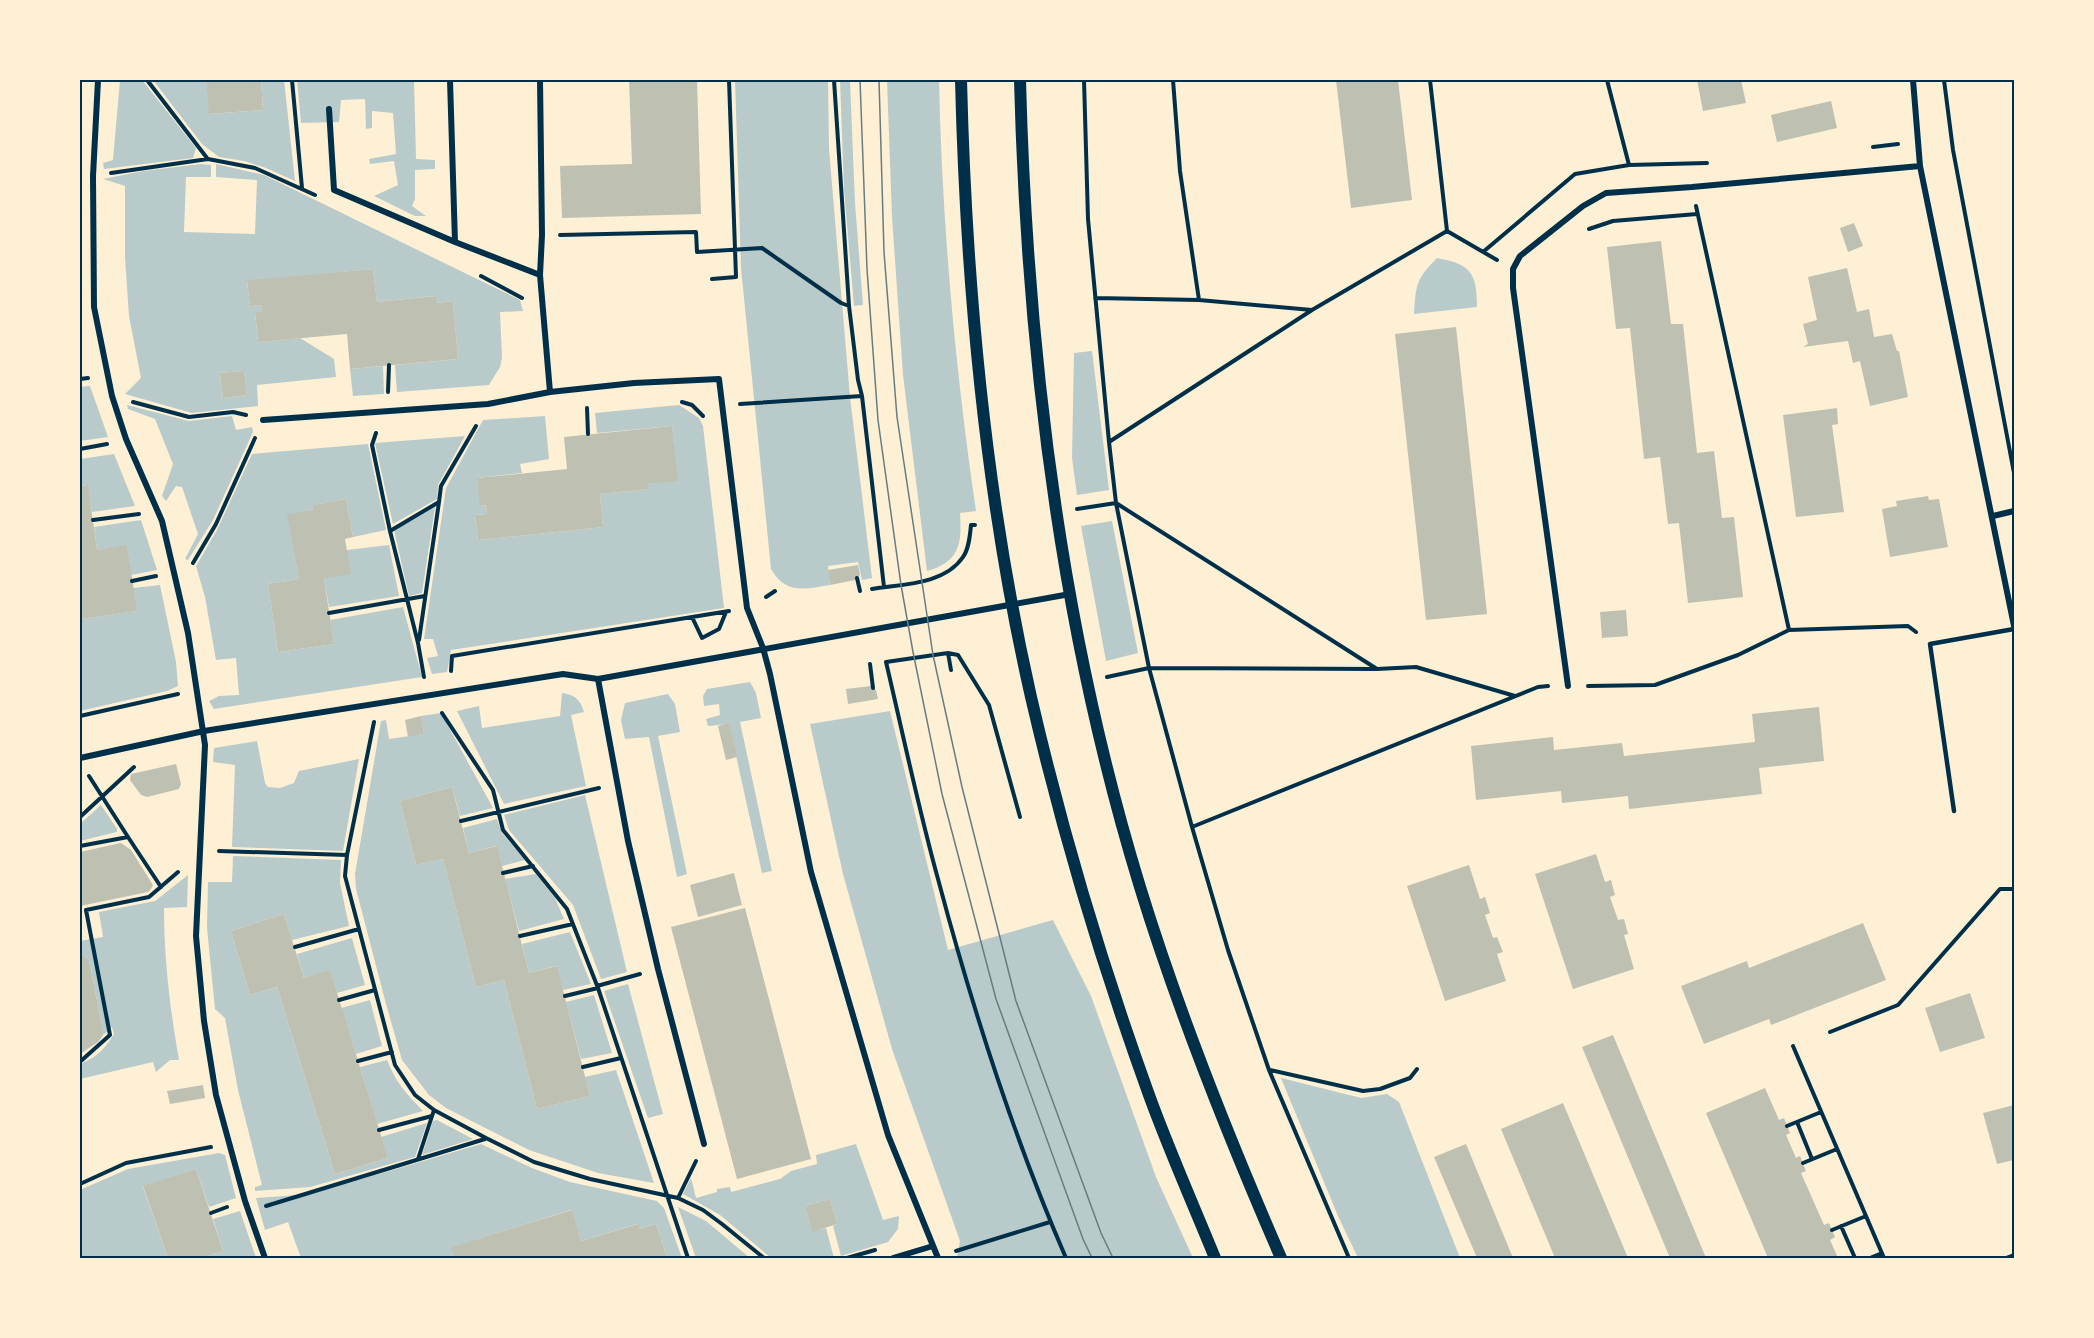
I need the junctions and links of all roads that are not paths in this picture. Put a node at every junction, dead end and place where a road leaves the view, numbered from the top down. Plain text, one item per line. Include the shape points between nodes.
1 (98, 80) edge
2 (450, 80) edge
3 (540, 80) edge
4 (961, 80) edge
5 (1020, 80) edge
6 (1913, 80) edge
7 (329, 109) dead end
8 (1920, 166) junction
9 (455, 242) junction
10 (540, 275) junction
11 (550, 392) junction
12 (263, 420) road end
13 (2014, 511) edge
14 (1993, 516) junction
15 (1070, 594) junction
16 (1012, 604) junction
17 (2014, 627) edge
18 (763, 648) junction
19 (598, 679) junction
20 (1568, 686) road end
21 (204, 731) junction
22 (80, 758) edge
23 (1954, 811) dead end
24 (704, 1144) dead end
25 (933, 1246) junction
26 (265, 1258) edge
27 (893, 1258) edge
28 (938, 1258) edge
29 (1215, 1258) edge
30 (1281, 1258) edge

1 - 21 street via 93,177 94,307 112,396 162,521 188,633
2 - 9 street
3 - 10 street
4 - 16 main road via 972,309
5 - 15 main road via 1030,288
6 - 8 street
7 - 9 street via 334,190
8 - 14 street
8 - 20 street via 1606,193 1582,206 1520,256 1513,269 1515,299
9 - 10 street
10 - 11 street
11 - 12 street via 488,404
11 - 18 street via 719,379 747,608
13 - 14 street
14 - 17 street
15 - 16 street
15 - 30 main road via 1087,682 1139,883 1178,1004 1230,1142
16 - 18 street
16 - 29 main road via 1050,775 1115,996 1149,1095
17 - 23 lane via 1930,644
18 - 19 street
18 - 25 street via 811,872 888,1135
19 - 21 street via 563,674
19 - 24 street via 628,841
21 - 22 street
21 - 26 street via 196,936 206,1032 216,1095
25 - 27 street
25 - 28 street

